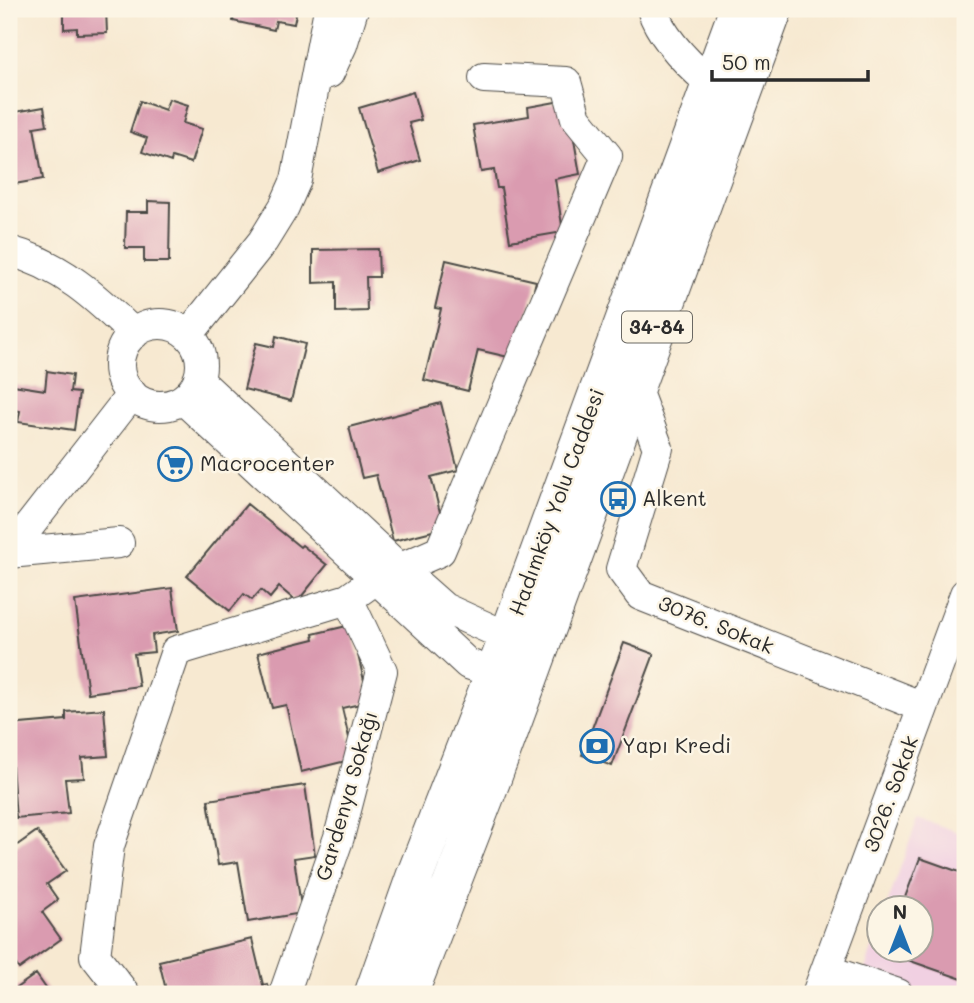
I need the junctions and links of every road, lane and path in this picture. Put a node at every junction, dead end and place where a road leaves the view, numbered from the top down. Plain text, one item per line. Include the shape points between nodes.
1 (329, 9) edge
2 (353, 9) edge
3 (652, 9) edge
4 (738, 9) edge
5 (774, 9) edge
6 (484, 78) dead end
7 (710, 83) junction
8 (302, 153) junction
9 (9, 251) edge
10 (134, 334) junction
11 (188, 335) junction
12 (635, 387) junction
13 (191, 389) junction
14 (132, 394) junction
15 (118, 544) dead end
16 (9, 553) edge
17 (388, 574) junction
18 (965, 594) edge
19 (348, 599) junction
20 (515, 656) junction
21 (923, 707) junction
22 (822, 982) edge
23 (125, 994) edge
24 (284, 994) edge
25 (373, 994) edge
26 (409, 994) edge
27 (898, 994) edge

1 - 8 street
2 - 8 street
3 - 7 street via 667,36
4 - 7 main road, Hadımköy Yolu Caddesi / 34-84
5 - 12 main road, Hadımköy Yolu Caddesi / 34-84
6 - 17 street via 566,82 576,118 607,156 440,551
7 - 20 main road, Hadımköy Yolu Caddesi / 34-84
8 - 11 street via 296,180 263,241
9 - 10 street via 70,278
10 - 11 street via 166,324
10 - 14 street via 120,359 124,384
11 - 13 street via 200,356
12 - 20 main road, Hadımköy Yolu Caddesi / 34-84
12 - 21 street, 3076. Sokak via 658,448 621,569 640,595
13 - 14 street via 171,404 144,402
13 - 17 street
14 - 16 street
15 - 16 street
17 - 19 street
17 - 20 street
17 - 20 street via 468,664
18 - 21 street, 3026. Sokak
19 - 23 street via 176,650 108,846 95,956
19 - 24 street, Gardenya Sokağı via 382,671 339,837
20 - 25 main road, Hadımköy Yolu Caddesi / 34-84 via 416,873
20 - 26 main road, Hadımköy Yolu Caddesi / 34-84 via 493,777
21 - 22 street, 3026. Sokak
22 - 27 street

